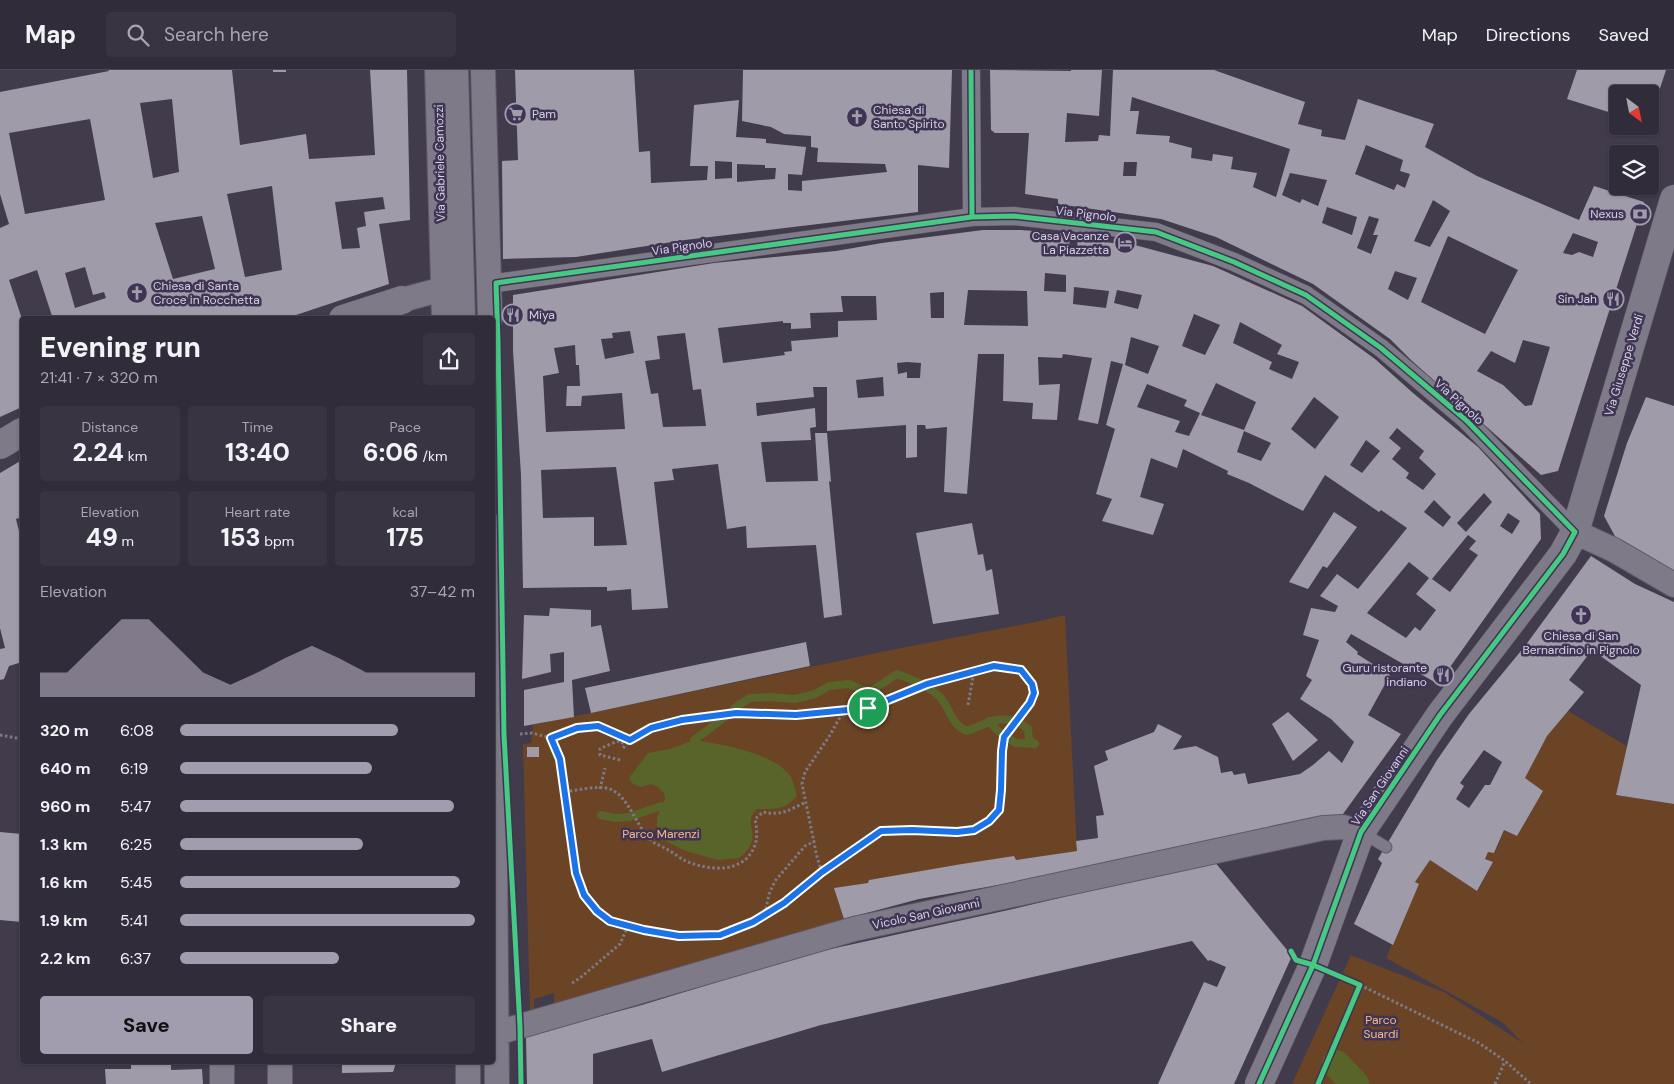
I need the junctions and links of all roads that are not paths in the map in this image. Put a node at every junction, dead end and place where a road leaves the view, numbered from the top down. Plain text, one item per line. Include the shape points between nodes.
1 (437, 70) edge
2 (456, 70) edge
3 (483, 70) edge
4 (971, 70) edge
5 (1674, 199) edge
6 (972, 217) junction
7 (451, 256) junction
8 (492, 283) junction
9 (452, 288) junction
10 (402, 300) joint
11 (352, 316) edge
12 (445, 316) edge
13 (462, 316) edge
14 (490, 316) edge
15 (20, 433) edge
16 (0, 445) edge
17 (1575, 532) junction
18 (1674, 585) edge
19 (495, 830) edge
20 (1361, 832) junction
21 (1386, 847) dead end
22 (497, 1033) junction
23 (222, 1064) edge
24 (280, 1064) edge
25 (468, 1064) edge
26 (222, 1084) edge
27 (280, 1084) edge
28 (468, 1084) edge
29 (497, 1084) edge
30 (1259, 1084) edge

1 - 7 street, Via Gabriele Camozzi
2 - 7 street, Via Gabriele Camozzi
3 - 8 street via 487,253
4 - 6 street
5 - 17 street, Via Giuseppe Verdi
6 - 8 street, Via Pignolo
6 - 17 street, Via Pignolo via 1014,216 1156,232 1234,262 1306,295 1381,348 1466,420
7 - 9 street
8 - 9 street
8 - 14 street
9 - 10 street
9 - 12 street
9 - 13 street
10 - 11 street
15 - 16 street
17 - 18 street, Via Pignolo via 1614,550
17 - 20 street, Via San Giovanni via 1563,554 1440,715
19 - 22 street
20 - 21 lane
20 - 22 street, Vicolo San Giovanni via 1342,827 1323,828 854,929
20 - 30 street, Via San Giovanni via 1313,965
22 - 29 street
23 - 26 street
24 - 27 street
25 - 28 street

